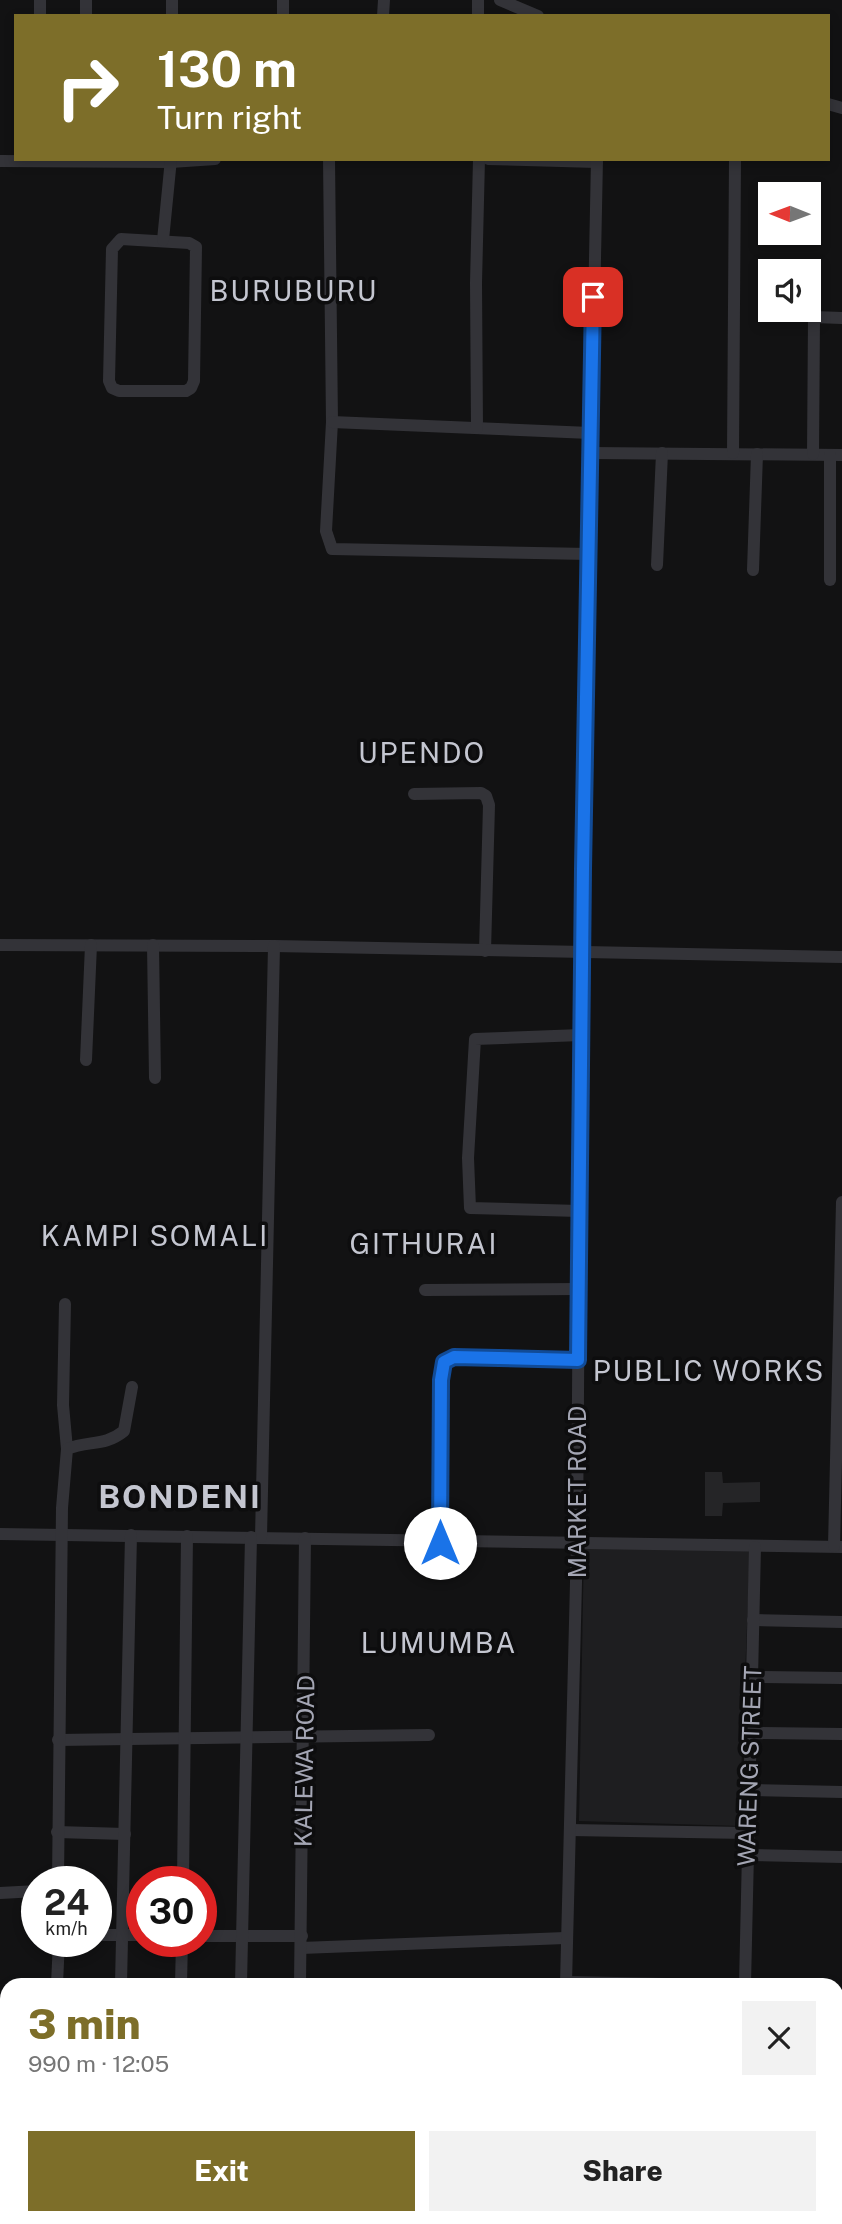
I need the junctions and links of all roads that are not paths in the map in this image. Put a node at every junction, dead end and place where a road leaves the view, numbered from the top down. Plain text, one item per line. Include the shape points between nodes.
1 (500, 0) edge
2 (533, 14) edge
3 (86, 161) edge
4 (171, 161) edge
5 (329, 161) edge
6 (479, 161) edge
7 (597, 161) edge
8 (735, 161) edge
9 (163, 240) junction
10 (842, 318) edge
11 (332, 422) junction
12 (477, 428) junction
13 (590, 433) junction
14 (591, 453) junction
15 (662, 453) junction
16 (733, 453) junction
17 (757, 454) junction
18 (813, 454) junction
19 (836, 455) edge
20 (589, 554) junction
21 (657, 565) dead end
22 (753, 570) dead end
23 (830, 580) dead end
24 (414, 794) dead end
25 (0, 945) edge
26 (91, 945) junction
27 (153, 945) junction
28 (274, 946) junction
29 (485, 951) junction
30 (582, 953) junction
31 (842, 957) edge
32 (581, 1035) junction
33 (86, 1060) dead end
34 (155, 1078) dead end
35 (842, 1202) edge
36 (579, 1211) junction
37 (578, 1289) junction
38 (425, 1290) dead end
39 (65, 1304) dead end
40 (578, 1360) junction
41 (132, 1387) dead end
42 (68, 1449) junction
43 (0, 1534) edge
44 (131, 1535) junction
45 (61, 1536) junction
46 (187, 1536) junction
47 (256, 1537) junction
48 (305, 1538) junction
49 (577, 1542) junction
50 (440, 1543) junction
51 (755, 1547) junction
52 (838, 1547) edge
53 (753, 1620) junction
54 (842, 1622) edge
55 (752, 1677) junction
56 (842, 1678) edge
57 (751, 1733) junction
58 (429, 1734) dead end
59 (842, 1734) edge
60 (304, 1735) junction
61 (246, 1737) junction
62 (185, 1739) junction
63 (58, 1740) junction
64 (127, 1741) junction
65 (748, 1790) junction
66 (842, 1792) edge
67 (570, 1830) junction
68 (57, 1832) junction
69 (747, 1833) junction
70 (125, 1834) junction
71 (747, 1855) junction
72 (842, 1857) edge
73 (58, 1866) edge
74 (183, 1866) edge
75 (21, 1892) edge
76 (0, 1893) edge
77 (112, 1935) edge
78 (122, 1935) junction
79 (126, 1935) edge
80 (217, 1936) edge
81 (242, 1936) junction
82 (565, 1938) junction
83 (302, 1942) junction
84 (58, 1957) edge
85 (182, 1957) edge
86 (57, 1978) edge
87 (121, 1978) edge
88 (181, 1978) edge
89 (242, 1978) edge
90 (300, 1978) edge
91 (566, 1978) edge
92 (745, 1978) edge

1 - 2 street
3 - 4 street
4 - 9 street
5 - 11 street
6 - 12 street
7 - 13 street, MARKET ROAD
8 - 16 street
9 - 9 street via 195,247 194,381 186,391 118,391 109,381 112,248 121,239
10 - 18 street via 814,317
11 - 12 street
11 - 20 street via 326,531 332,549
12 - 13 street
13 - 14 street, MARKET ROAD
14 - 15 street
14 - 20 street, MARKET ROAD
15 - 16 street
15 - 21 street
16 - 17 street
17 - 18 street
17 - 22 street
18 - 19 street
19 - 23 street
20 - 30 street, MARKET ROAD
24 - 29 street via 486,796
25 - 26 street
26 - 27 street
26 - 33 street
27 - 28 street
27 - 34 street
28 - 29 street
28 - 47 street
29 - 30 street
30 - 31 street
30 - 32 street, MARKET ROAD
32 - 36 street, MARKET ROAD
32 - 36 street via 475,1039 468,1158 470,1208
35 - 52 street
36 - 37 street, MARKET ROAD
37 - 38 street
37 - 40 street, MARKET ROAD
39 - 42 street via 63,1405
40 - 49 street, MARKET ROAD
40 - 50 street via 454,1357 444,1362
41 - 42 street via 124,1431 111,1441
42 - 45 street
43 - 45 street
44 - 45 street
44 - 46 street
44 - 64 street
45 - 63 street
46 - 47 street
46 - 62 street
47 - 48 street
47 - 61 street
48 - 50 street
48 - 60 street, KALEWA ROAD
49 - 50 street
49 - 51 street
49 - 67 street, MARKET ROAD
51 - 52 street
51 - 53 street, WARENG STREET
53 - 54 street
53 - 55 street, WARENG STREET
55 - 56 street
55 - 57 street, WARENG STREET
57 - 59 street
57 - 65 street, WARENG STREET
58 - 60 street
60 - 61 street
60 - 83 street, KALEWA ROAD
61 - 62 street
61 - 81 street
62 - 64 street
62 - 74 street
63 - 64 street
63 - 68 street
64 - 70 street
65 - 66 street
65 - 69 street, WARENG STREET
67 - 69 street
67 - 82 street, MARKET ROAD
68 - 70 street
68 - 73 street
69 - 71 street, WARENG STREET
70 - 78 street
71 - 72 street
71 - 92 street, WARENG STREET
75 - 76 street
77 - 78 street
78 - 79 street
78 - 87 street
80 - 81 street
81 - 83 street
81 - 89 street
82 - 83 street
82 - 91 street, MARKET ROAD
83 - 90 street, KALEWA ROAD
84 - 86 street
85 - 88 street

